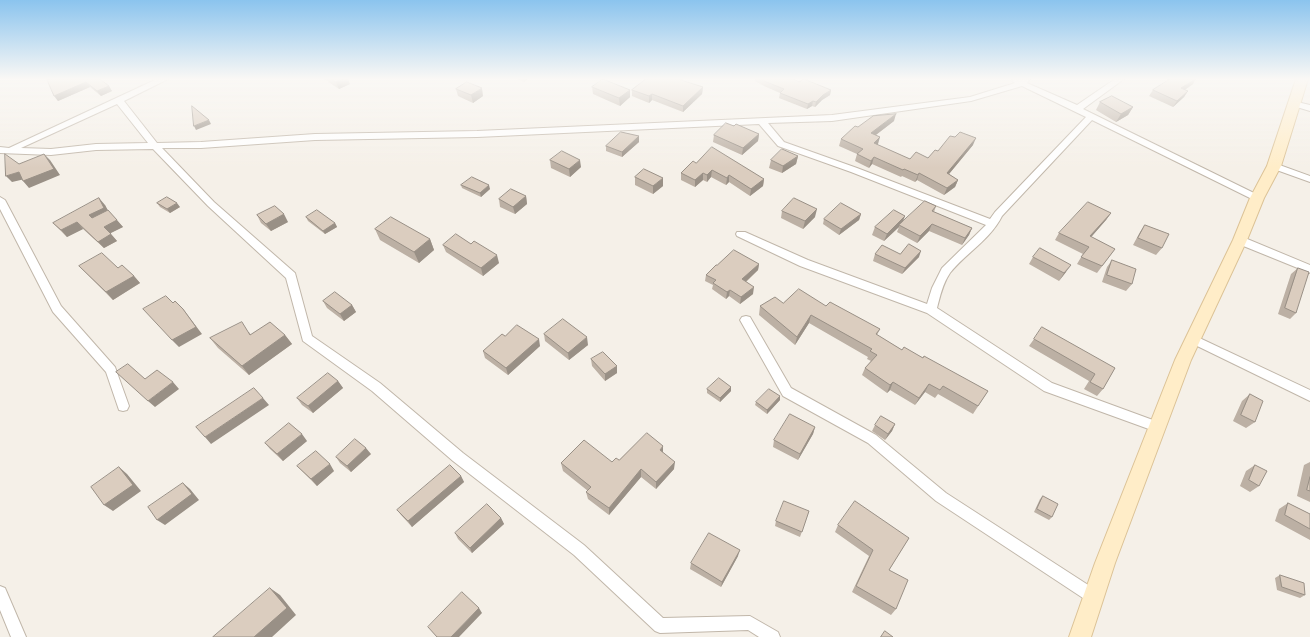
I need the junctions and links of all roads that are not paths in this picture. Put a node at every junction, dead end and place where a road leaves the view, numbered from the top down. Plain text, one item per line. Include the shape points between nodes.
1 (97, 109) edge
2 (126, 109) edge
3 (904, 109) edge
4 (1077, 109) edge
5 (1291, 109) edge
6 (1091, 116) junction
7 (761, 121) junction
8 (154, 145) junction
9 (0, 150) edge
10 (10, 150) junction
11 (1274, 166) junction
12 (1310, 179) edge
13 (1257, 198) junction
14 (0, 200) edge
15 (993, 224) junction
16 (741, 234) dead end
17 (1240, 240) junction
18 (1310, 269) edge
19 (931, 310) junction
20 (746, 320) dead end
21 (1193, 339) junction
22 (1310, 396) edge
23 (123, 406) dead end
24 (1157, 427) junction
25 (0, 593) edge
26 (1094, 597) junction
27 (20, 637) edge
28 (773, 637) edge
29 (1080, 637) edge

1 - 10 street
2 - 8 street
3 - 7 street via 832,118
4 - 6 street
5 - 11 street
6 - 13 street
6 - 15 street via 998,214
7 - 8 street
7 - 15 street via 781,144
8 - 10 street via 51,152
8 - 28 street via 211,204 291,276 307,338 376,387 458,457 579,550 660,626 750,623
9 - 10 street
11 - 12 street
11 - 13 street
13 - 17 street
14 - 23 street via 57,309 111,370
15 - 19 street via 946,271 937,288
16 - 19 street via 804,263
17 - 18 street
17 - 21 street
19 - 24 street via 1048,387
20 - 26 street via 787,392 872,439 941,497
21 - 22 street
21 - 24 street
24 - 26 street
25 - 27 street
26 - 29 street

